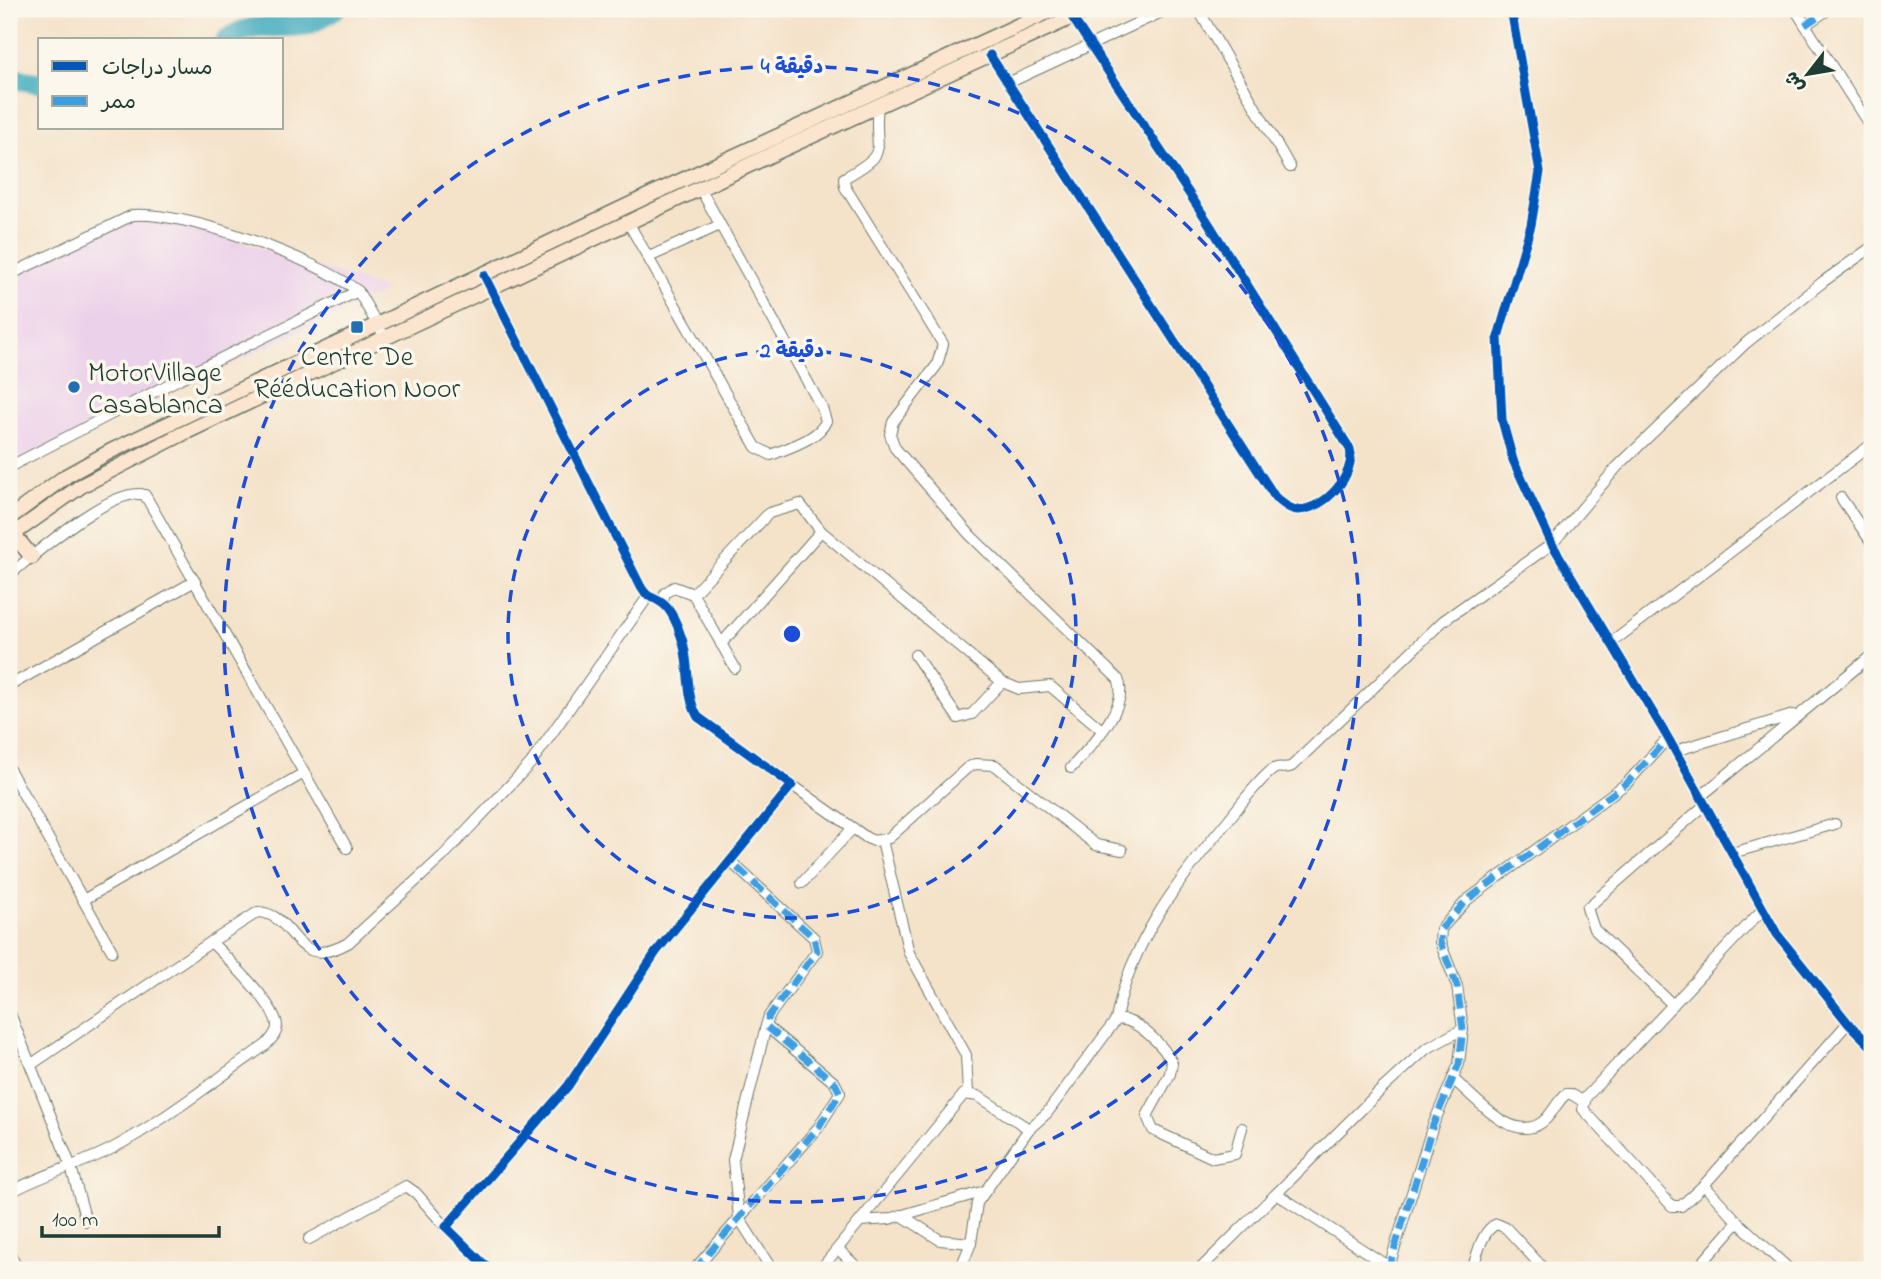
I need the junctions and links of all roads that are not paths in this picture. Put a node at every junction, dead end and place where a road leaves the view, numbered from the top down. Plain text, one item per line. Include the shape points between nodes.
1 (1090, 9) edge
2 (1168, 9) edge
3 (1198, 9) edge
4 (1511, 9) edge
5 (1795, 9) edge
6 (1829, 9) edge
7 (1048, 10) edge
8 (1072, 18) junction
9 (1805, 25) junction
10 (1090, 44) junction
11 (990, 55) junction
12 (1007, 83) junction
13 (878, 105) junction
14 (1872, 129) edge
15 (1290, 167) dead end
16 (709, 168) junction
17 (716, 183) junction
18 (701, 190) junction
19 (629, 224) junction
20 (720, 225) junction
21 (1872, 247) edge
22 (649, 257) junction
23 (9, 275) edge
24 (487, 281) junction
25 (358, 291) junction
26 (379, 323) junction
27 (385, 338) junction
28 (1872, 444) edge
29 (9, 467) edge
30 (1841, 498) dead end
31 (14, 525) edge
32 (821, 531) junction
33 (1872, 543) edge
34 (1552, 544) junction
35 (32, 557) junction
36 (9, 575) edge
37 (195, 581) junction
38 (693, 594) junction
39 (647, 598) junction
40 (662, 603) junction
41 (1611, 643) junction
42 (721, 644) junction
43 (1872, 654) edge
44 (915, 655) dead end
45 (735, 668) dead end
46 (1002, 682) junction
47 (9, 687) edge
48 (1800, 713) junction
49 (1102, 730) junction
50 (1668, 738) junction
51 (1675, 751) junction
52 (1071, 768) dead end
53 (9, 769) edge
54 (304, 773) junction
55 (792, 785) junction
56 (1703, 800) junction
57 (1835, 824) dead end
58 (853, 828) junction
59 (882, 840) junction
60 (347, 848) dead end
61 (1122, 850) dead end
62 (1732, 853) junction
63 (730, 861) junction
64 (802, 883) dead end
65 (85, 899) junction
66 (1763, 909) junction
67 (211, 942) junction
68 (112, 951) dead end
69 (1673, 1005) junction
70 (9, 1011) edge
71 (1116, 1020) junction
72 (1848, 1023) junction
73 (766, 1026) junction
74 (1463, 1028) junction
75 (1872, 1047) edge
76 (32, 1064) junction
77 (1454, 1080) junction
78 (968, 1093) junction
79 (1584, 1102) junction
80 (1241, 1128) dead end
81 (1029, 1129) junction
82 (71, 1167) junction
83 (1704, 1185) junction
84 (985, 1191) junction
85 (9, 1193) edge
86 (1277, 1194) junction
87 (901, 1216) junction
88 (739, 1218) junction
89 (86, 1221) dead end
90 (860, 1221) junction
91 (1738, 1222) junction
92 (446, 1227) junction
93 (309, 1239) dead end
94 (971, 1243) junction
95 (838, 1249) junction
96 (9, 1252) edge
97 (1388, 1268) edge
98 (19, 1270) edge
99 (490, 1270) edge
100 (694, 1270) edge
101 (772, 1270) edge
102 (820, 1270) edge
103 (860, 1270) edge
104 (960, 1270) edge
105 (1199, 1270) edge
106 (1472, 1270) edge
107 (1545, 1270) edge
108 (1696, 1270) edge
109 (1790, 1270) edge

1 - 8 main road
2 - 10 street
3 - 15 street
4 - 34 street via 1540,172 1531,225 1498,337 1497,365 1505,438
5 - 9 street
6 - 9 street
7 - 16 main road
8 - 10 street
8 - 11 main road
9 - 14 street
10 - 12 street
10 - 12 street via 1350,449 1352,468 1345,479 1304,509 1285,506 1275,497
11 - 12 street
11 - 13 main road
13 - 17 main road
13 - 49 street via 878,150 873,162 844,178 845,187 943,344 937,365 894,422 891,440 970,535 1114,672 1122,695
16 - 17 main road
16 - 24 main road
17 - 18 main road
18 - 19 main road
18 - 20 street
19 - 22 street
19 - 24 main road
20 - 22 street
20 - 22 street via 826,421 822,430 771,455 752,441
21 - 34 street via 1793,304 1712,373 1617,467
23 - 25 street via 133,215 148,214 205,227 298,258 337,275
24 - 26 main road
24 - 27 main road
24 - 39 street
25 - 26 street
25 - 29 street
26 - 27 street
26 - 31 main road via 111,451 66,476
27 - 31 main road via 80,485
28 - 41 street
30 - 33 street
31 - 35 main road
32 - 38 street via 800,504 769,513
32 - 42 street
32 - 46 street
34 - 41 street
34 - 71 street via 1443,621 1292,766 1272,769 1200,853 1165,905 1133,961
35 - 36 street
35 - 37 street via 110,503 140,493 150,500
37 - 47 street
37 - 54 street
38 - 40 street via 674,587 665,593
38 - 42 street
39 - 40 street
39 - 67 street via 531,763 443,856 348,943 332,952 312,951 275,918 258,912
40 - 55 street via 685,647 692,704 698,717
41 - 50 street
42 - 45 street
43 - 48 street
44 - 46 street via 958,718 972,714
46 - 49 street via 1019,689 1050,686
48 - 51 street
48 - 56 street
49 - 52 street
50 - 51 street
50 - 74 street via 1627,783 1448,918 1440,942 1457,986
51 - 56 street
53 - 65 street
54 - 60 street
54 - 65 street
55 - 58 street
55 - 63 street
56 - 62 street
56 - 69 street via 1587,908 1594,929
57 - 62 street
58 - 59 street via 867,838
58 - 64 street
59 - 61 street via 967,768 984,763 995,765 1097,845
59 - 78 street via 909,953 966,1055
62 - 66 street
63 - 73 street via 799,922 817,945
63 - 92 street via 656,952 568,1086
65 - 68 street
66 - 69 street
66 - 72 street via 1777,934
67 - 76 street
67 - 82 street via 268,1005 275,1017 275,1035 152,1126
69 - 79 street
70 - 76 street
71 - 80 street via 1127,1020 1146,1034 1172,1063 1147,1116 1153,1130 1217,1158 1235,1154
71 - 81 street via 1047,1114
72 - 75 street
72 - 83 street
73 - 88 street via 733,1160
73 - 88 street via 828,1076 839,1093 818,1128
74 - 77 street
74 - 86 street via 1426,1049
76 - 82 street
77 - 79 street via 1503,1121 1522,1128 1541,1123 1566,1094
77 - 97 street via 1433,1125
78 - 81 street
78 - 90 street via 948,1111
79 - 83 street via 1583,1109 1672,1206 1686,1204
81 - 84 street
82 - 85 street via 34,1178
82 - 89 street
83 - 91 street
84 - 87 street
84 - 94 street via 977,1203
86 - 97 street
86 - 105 street
87 - 90 street
87 - 94 street via 940,1240
88 - 100 street
88 - 101 street
90 - 95 street
91 - 108 street
91 - 109 street
92 - 93 street via 406,1186
92 - 99 street
94 - 104 street
95 - 102 street
95 - 103 street
96 - 98 street
106 - 107 street via 1484,1237 1497,1224

